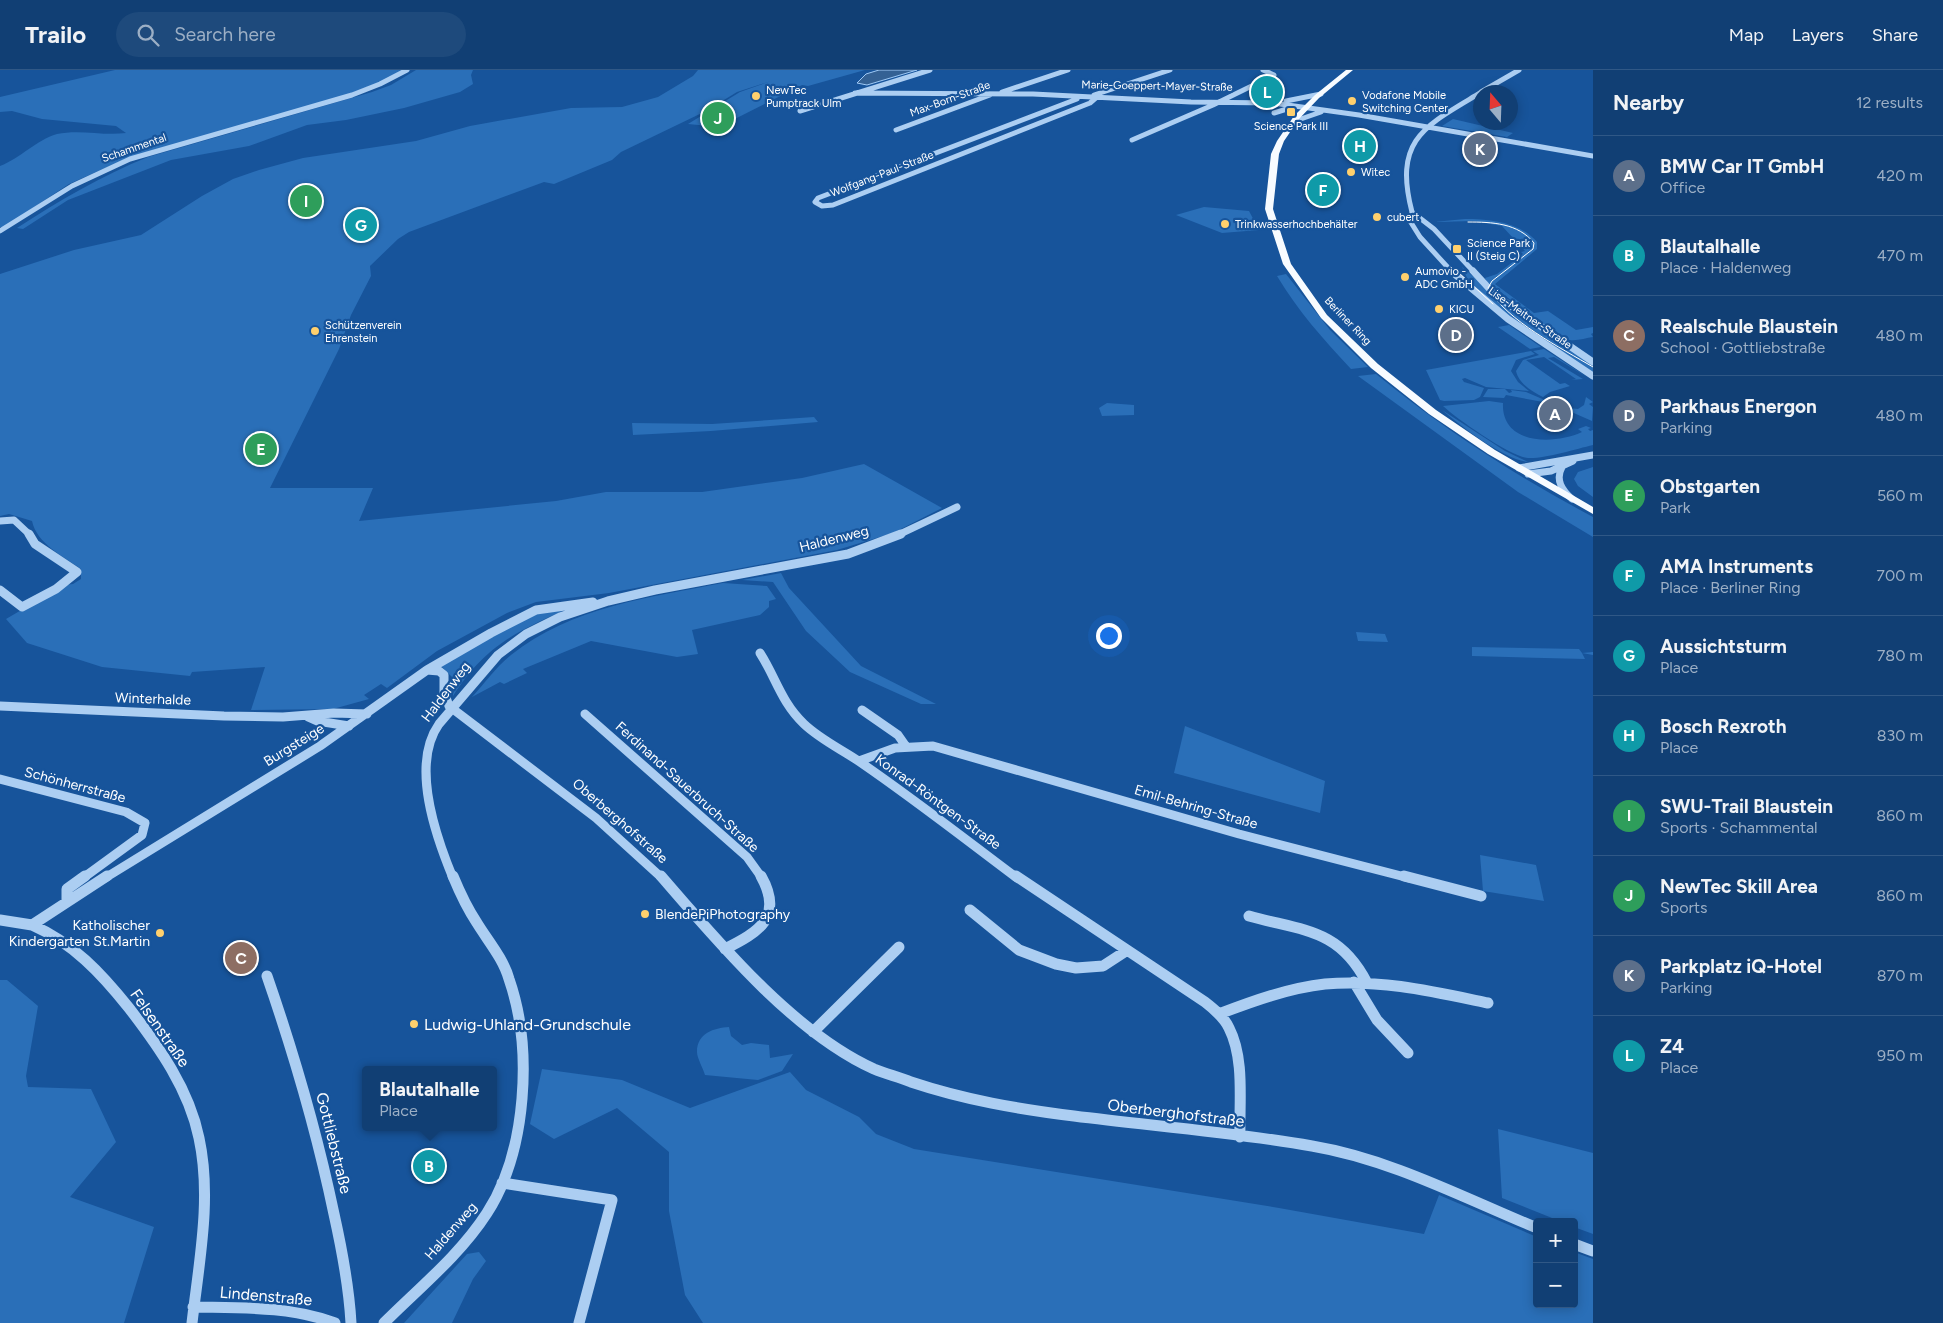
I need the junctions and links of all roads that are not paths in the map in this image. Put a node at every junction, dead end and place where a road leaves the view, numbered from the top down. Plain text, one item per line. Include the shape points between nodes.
1 (407, 70) edge
2 (930, 70) edge
3 (1068, 70) edge
4 (1170, 70) edge
5 (1263, 70) edge
6 (1350, 70) edge
7 (1519, 70) edge
8 (1494, 85) edge
9 (855, 93) junction
10 (995, 94) junction
11 (1033, 94) junction
12 (1321, 94) junction
13 (1099, 96) junction
14 (1083, 97) junction
15 (1227, 98) junction
16 (1473, 98) edge
17 (1286, 100) junction
18 (1219, 102) junction
19 (1308, 106) junction
20 (1291, 108) dead end
21 (800, 111) dead end
22 (1268, 111) dead end
23 (1333, 112) junction
24 (1359, 115) junction
25 (1295, 121) junction
26 (1426, 127) junction
27 (896, 130) dead end
28 (1132, 140) dead end
29 (1593, 156) edge
30 (1412, 212) junction
31 (0, 231) edge
32 (1436, 231) junction
33 (1416, 232) junction
34 (1593, 362) edge
35 (1593, 376) edge
36 (1593, 455) edge
37 (1585, 457) junction
38 (1562, 467) junction
39 (1524, 471) junction
40 (1573, 500) junction
41 (956, 506) dead end
42 (1593, 511) edge
43 (0, 521) edge
44 (0, 590) edge
45 (608, 602) junction
46 (22, 607) joint
47 (760, 653) dead end
48 (427, 670) junction
49 (0, 706) edge
50 (453, 708) junction
51 (862, 710) dead end
52 (368, 714) junction
53 (585, 714) dead end
54 (305, 716) junction
55 (349, 726) junction
56 (905, 745) junction
57 (859, 761) junction
58 (0, 779) edge
59 (1481, 896) dead end
60 (67, 900) junction
61 (970, 910) dead end
62 (1249, 916) dead end
63 (0, 920) edge
64 (32, 925) junction
65 (899, 947) dead end
66 (724, 949) junction
67 (1126, 951) junction
68 (267, 976) dead end
69 (1354, 982) junction
70 (1368, 983) junction
71 (1488, 1003) dead end
72 (1219, 1014) junction
73 (813, 1032) junction
74 (1408, 1054) dead end
75 (1240, 1138) junction
76 (502, 1183) junction
77 (1533, 1226) edge
78 (1578, 1246) edge
79 (1593, 1252) edge
80 (193, 1307) junction
81 (192, 1323) edge
82 (336, 1323) edge
83 (351, 1323) edge
84 (384, 1323) edge
85 (579, 1323) edge

1 - 31 street, Schammental via 363,91 116,164 68,187
2 - 9 street
3 - 10 street, Max-Born-Straße
4 - 13 street, Wolfgang-Paul-Straße
5 - 15 street via 1274,75
6 - 12 main road, Berliner Ring
7 - 8 street, Lise-Meitner-Straße
9 - 10 street, Marie-Goeppert-Mayer-Straße
9 - 21 street
10 - 11 street, Marie-Goeppert-Mayer-Straße
10 - 27 street, Max-Born-Straße
11 - 13 street, Marie-Goeppert-Mayer-Straße
11 - 14 street, Marie-Goeppert-Mayer-Straße
12 - 17 street
12 - 19 main road, Berliner Ring
13 - 14 street, Marie-Goeppert-Mayer-Straße
13 - 14 street, Wolfgang-Paul-Straße via 1090,103 833,204 822,206 815,202
13 - 15 street, Marie-Goeppert-Mayer-Straße
13 - 18 street, Marie-Goeppert-Mayer-Straße
15 - 17 street, Marie-Goeppert-Mayer-Straße
15 - 18 street
16 - 26 street, Lise-Meitner-Straße
17 - 19 street, Marie-Goeppert-Mayer-Straße
18 - 19 street, Marie-Goeppert-Mayer-Straße
18 - 28 street
19 - 23 street
19 - 24 street
19 - 25 main road, Berliner Ring
20 - 22 street
23 - 24 street
23 - 25 street via 1315,113
24 - 26 street
25 - 39 main road, Berliner Ring via 1274,156 1267,195 1268,216 1275,239 1294,277 1334,327 1371,362 1450,424
26 - 29 street
26 - 30 street, Lise-Meitner-Straße via 1406,168 1406,188
30 - 32 street, Lise-Meitner-Straße
30 - 33 street, Lise-Meitner-Straße via 1410,220
32 - 33 street
32 - 34 street, Lise-Meitner-Straße via 1495,295
33 - 35 street, Lise-Meitner-Straße via 1480,299
36 - 37 street
37 - 38 street
37 - 39 street
38 - 39 street via 1545,473
38 - 40 street via 1558,474 1560,484
39 - 40 main road, Berliner Ring
40 - 42 main road, Berliner Ring
41 - 45 street, Haldenweg via 892,538 851,553 664,588
43 - 46 street via 14,520 27,530 35,544 77,572 56,589
44 - 46 street
45 - 48 street, Burgsteige via 559,606 526,614
45 - 50 street, Haldenweg via 549,622 511,644 479,672
47 - 57 street, Konrad-Röntgen-Straße via 791,711 826,742
48 - 50 street via 444,675 446,700
48 - 52 street, Burgsteige
49 - 54 street, Winterhalde
50 - 66 street, Oberberghofstraße via 596,818 653,867
50 - 76 street, Haldenweg via 432,734 427,757 429,804 455,880 467,907 499,957 516,1001 522,1055 521,1101 517,1134
51 - 56 street via 898,735
52 - 54 street, Winterhalde
52 - 55 street, Burgsteige
53 - 66 street, Ferdinand-Sauerbruch-Straße via 747,857 761,875 770,893 770,914 755,933
54 - 55 street, Winterhalde
55 - 60 street, Burgsteige
56 - 57 street, Emil-Behring-Straße
56 - 59 street, Emil-Behring-Straße via 933,746 1239,834
57 - 67 street, Konrad-Röntgen-Straße via 1037,892
58 - 60 street, Schönherrstraße via 126,812 145,823 142,835 134,842 67,889
60 - 64 street, Burgsteige
61 - 67 street via 1018,950 1056,964 1076,968 1103,966
62 - 70 street via 1326,939 1352,959
63 - 64 street
64 - 80 street, Felsenstraße via 54,933 67,943 121,998 162,1054 191,1111 204,1175
65 - 73 street
66 - 73 street, Oberberghofstraße
67 - 72 street, Konrad-Röntgen-Straße
68 - 83 street, Gottliebstraße via 300,1074 319,1145 338,1229
69 - 70 street
69 - 72 street via 1282,992
69 - 74 street via 1387,1035
70 - 71 street
72 - 75 street, Konrad-Röntgen-Straße via 1230,1027 1237,1044
73 - 75 street, Oberberghofstraße via 874,1069 954,1096 1020,1109
75 - 77 street, Oberberghofstraße via 1312,1146 1366,1159
76 - 84 street, Haldenweg via 487,1214 430,1278
76 - 85 street via 612,1200
78 - 79 street
80 - 81 street, Felsenstraße
80 - 82 street, Lindenstraße via 306,1314

